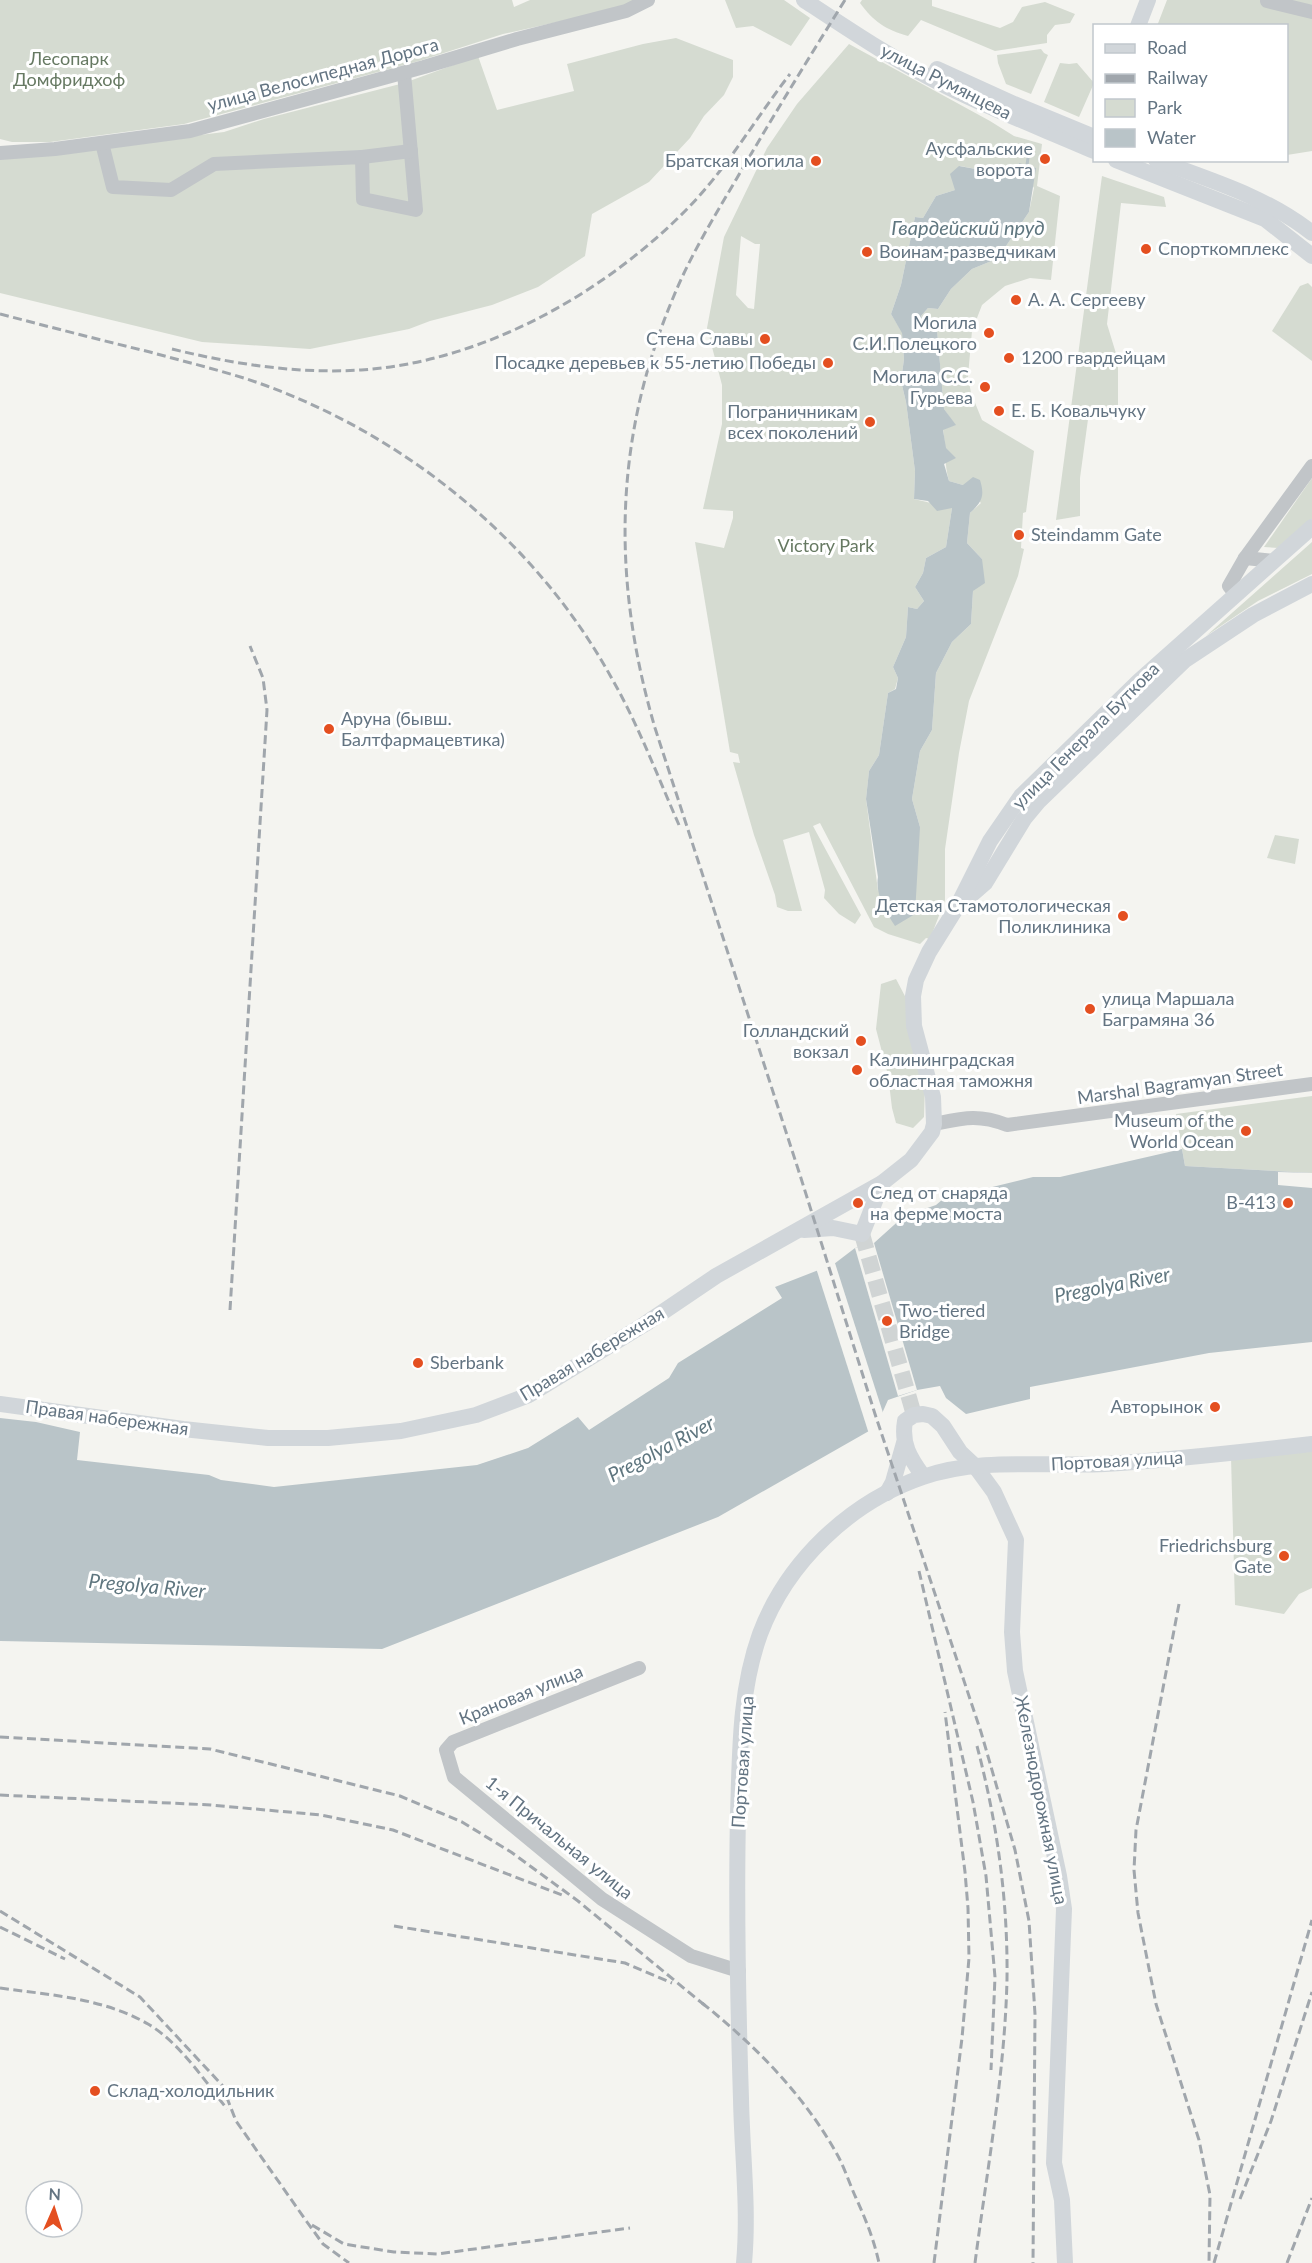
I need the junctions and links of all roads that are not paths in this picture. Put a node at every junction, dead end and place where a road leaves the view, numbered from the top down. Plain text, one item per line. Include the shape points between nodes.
1 (648, 0) edge
2 (804, 0) edge
3 (824, 0) edge
4 (1148, 0) edge
5 (1267, 1) edge
6 (1312, 12) edge
7 (1139, 24) edge
8 (858, 30) junction
9 (404, 72) junction
10 (1093, 142) edge
11 (102, 143) junction
12 (411, 151) junction
13 (0, 153) edge
14 (362, 157) junction
15 (1121, 162) edge
16 (1161, 162) edge
17 (1312, 233) edge
18 (1312, 256) edge
19 (1312, 466) edge
20 (1312, 527) edge
21 (1245, 558) junction
22 (1274, 561) junction
23 (1312, 584) edge
24 (1236, 595) junction
25 (957, 907) junction
26 (1312, 1084) edge
27 (934, 1124) junction
28 (882, 1183) junction
29 (838, 1207) junction
30 (848, 1231) junction
31 (794, 1232) junction
32 (0, 1404) edge
33 (904, 1443) junction
34 (1312, 1444) edge
35 (975, 1466) junction
36 (923, 1476) junction
37 (887, 1493) junction
38 (639, 1668) dead end
39 (454, 1777) joint
40 (739, 1971) junction
41 (744, 2263) edge
42 (1065, 2263) edge

1 - 9 street, улица Велосипедная Дорога via 626,11
2 - 8 main road, улица Румянцева
3 - 8 main road, улица Румянцева
4 - 7 main road
5 - 6 street
8 - 10 main road, улица Румянцева
9 - 11 street, улица Велосипедная Дорога via 190,131
9 - 12 street
11 - 13 street, улица Велосипедная Дорога
11 - 14 street via 113,187 171,190 214,164
12 - 14 street
12 - 14 street via 417,210 363,199
15 - 18 main road via 1266,219
16 - 17 main road via 1268,204
19 - 21 street
20 - 22 main road, улица Генерала Буткова
21 - 22 street
21 - 24 street via 1228,586
22 - 24 main road, улица Генерала Буткова
23 - 25 main road, улица Генерала Буткова via 1253,615 1185,660 1039,801 985,883
24 - 25 main road, улица Генерала Буткова via 1139,681 1021,796 990,841
25 - 27 main road via 922,965 913,996 914,1026 931,1086
26 - 27 street, Marshal Bagramyan Street via 1007,1125 987,1117
27 - 28 main road, Правая набережная via 911,1160
28 - 29 main road, Правая набережная
28 - 30 main road via 862,1234
29 - 30 main road via 838,1222
29 - 31 main road, Правая набережная
30 - 31 main road via 820,1227
31 - 32 main road, Правая набережная via 716,1276 530,1395 435,1425 328,1438 267,1438
33 - 35 main road, Железнодорожная улица via 906,1421 915,1415 932,1416
33 - 36 main road
33 - 37 main road, Железнодорожная улица
34 - 35 main road, Портовая улица via 1105,1464
35 - 36 main road, Портовая улица
35 - 42 main road, Железнодорожная улица via 994,1492 1016,1540 1012,1632 1015,1671 1064,1909 1054,2163 1062,2200
36 - 37 main road, Портовая улица
37 - 40 main road, Портовая улица via 821,1539 778,1598 757,1646 744,1706 740,1755
38 - 39 street, Крановая улица via 453,1742 446,1750
39 - 40 street, 1-я Причальная улица via 602,1899 692,1956
40 - 41 main road, Портовая улица

